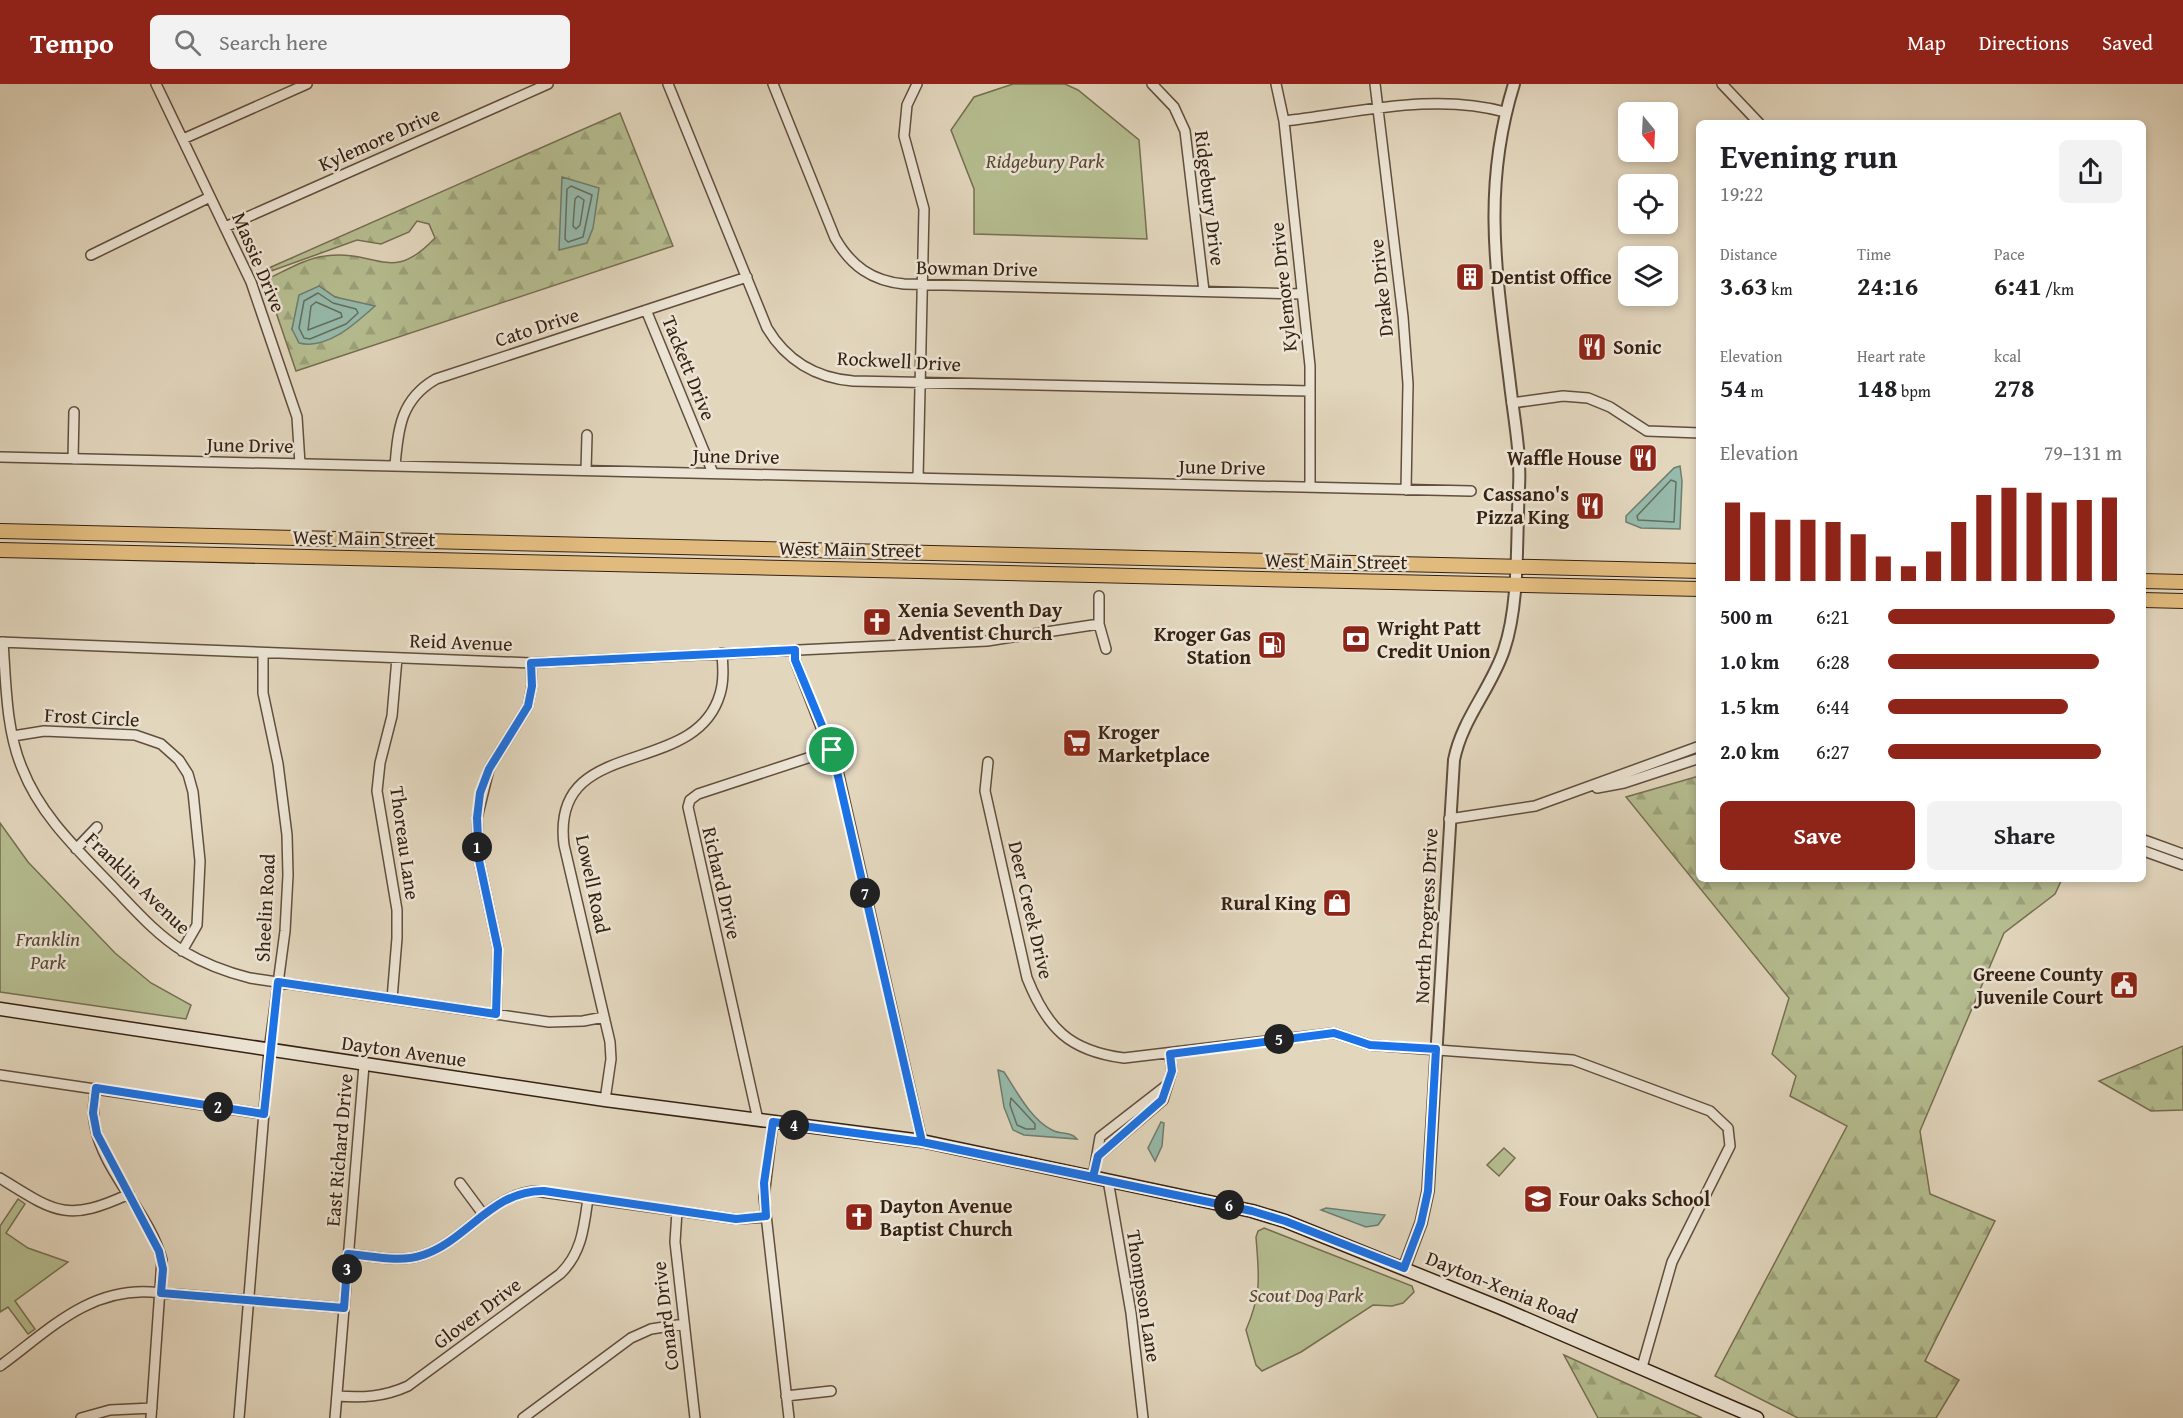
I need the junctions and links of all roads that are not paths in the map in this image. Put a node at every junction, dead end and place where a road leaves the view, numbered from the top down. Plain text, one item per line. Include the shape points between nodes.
1 (156, 84) edge
2 (307, 84) edge
3 (548, 84) edge
4 (668, 84) edge
5 (773, 84) edge
6 (917, 84) edge
7 (1152, 84) edge
8 (1276, 84) edge
9 (1376, 84) edge
10 (1514, 84) edge
11 (1722, 84) edge
12 (1378, 109) junction
13 (1505, 112) junction
14 (1756, 120) edge
15 (1284, 121) junction
16 (183, 139) junction
17 (210, 197) junction
18 (225, 227) junction
19 (91, 255) dead end
20 (747, 277) junction
21 (922, 285) junction
22 (1204, 291) junction
23 (1302, 294) junction
24 (646, 310) junction
25 (920, 381) junction
26 (1310, 391) junction
27 (1512, 403) junction
28 (74, 412) dead end
29 (1696, 432) edge
30 (587, 435) dead end
31 (0, 457) edge
32 (73, 459) junction
33 (300, 464) junction
34 (395, 466) junction
35 (586, 470) junction
36 (712, 473) junction
37 (918, 478) junction
38 (1310, 488) junction
39 (1406, 490) junction
40 (1471, 491) dead end
41 (0, 531) edge
42 (0, 550) edge
43 (1696, 570) edge
44 (1514, 575) junction
45 (2146, 581) edge
46 (2183, 582) edge
47 (1696, 589) edge
48 (1099, 596) dead end
49 (2146, 600) edge
50 (2183, 601) edge
51 (1099, 624) junction
52 (1, 642) edge
53 (1106, 649) dead end
54 (795, 650) junction
55 (263, 653) junction
56 (722, 653) junction
57 (397, 658) junction
58 (531, 663) junction
59 (13, 736) junction
60 (831, 747) junction
61 (1696, 748) edge
62 (1696, 759) edge
63 (988, 762) dead end
64 (1580, 791) junction
65 (1449, 819) junction
66 (97, 827) dead end
67 (2146, 841) edge
68 (76, 849) junction
69 (2146, 852) edge
70 (2183, 854) edge
71 (2183, 866) edge
72 (183, 951) junction
73 (278, 982) junction
74 (392, 999) junction
75 (0, 1009) edge
76 (496, 1014) junction
77 (604, 1017) junction
78 (1436, 1049) junction
79 (269, 1051) junction
80 (1170, 1054) junction
81 (364, 1065) junction
82 (0, 1075) edge
83 (96, 1088) junction
84 (605, 1100) junction
85 (264, 1114) junction
86 (758, 1120) junction
87 (773, 1122) junction
88 (803, 1126) joint
89 (922, 1142) junction
90 (1093, 1177) junction
91 (0, 1178) edge
92 (1108, 1180) junction
93 (460, 1183) dead end
94 (129, 1194) junction
95 (588, 1198) junction
96 (677, 1211) junction
97 (483, 1215) junction
98 (766, 1216) junction
99 (348, 1254) junction
100 (1404, 1268) junction
101 (161, 1293) junction
102 (249, 1300) junction
103 (344, 1308) junction
104 (684, 1324) junction
105 (0, 1366) edge
106 (1642, 1367) junction
107 (831, 1391) dead end
108 (337, 1396) junction
109 (786, 1396) junction
110 (151, 1413) edge
111 (81, 1418) edge
112 (239, 1418) edge
113 (335, 1418) edge
114 (523, 1418) edge
115 (695, 1418) edge
116 (789, 1418) edge
117 (1143, 1418) edge
118 (1757, 1418) edge

1 - 16 street, Massie Drive
2 - 16 street
3 - 18 street, Kylemore Drive
4 - 20 street, Rockwell Drive
5 - 21 street, Bowman Drive via 841,249 856,266 874,277
6 - 21 street via 907,105 903,136 924,209
7 - 22 street, Ridgebury Drive via 1174,107 1185,130
8 - 15 street, Kylemore Drive
9 - 12 street, Drake Drive
10 - 13 street, North Progress Drive
11 - 14 street
12 - 13 street via 1454,103
12 - 15 street
12 - 39 street, Drake Drive via 1408,384
13 - 27 street, North Progress Drive via 1494,182 1493,230
15 - 23 street, Kylemore Drive
16 - 17 street, Massie Drive
17 - 18 street, Massie Drive
17 - 19 street
18 - 33 street, Massie Drive via 251,282 297,417
20 - 24 street, Cato Drive
20 - 25 street, Rockwell Drive via 772,335 803,366 843,380
21 - 22 street, Bowman Drive
21 - 25 street
22 - 23 street, Bowman Drive
23 - 26 street, Kylemore Drive
24 - 34 street, Cato Drive via 444,375 426,385 402,416
24 - 36 street, Tackett Drive
25 - 26 street, Rockwell Drive
25 - 37 street
26 - 38 street, Kylemore Drive
27 - 29 street via 1563,396 1588,398 1647,431
27 - 44 street, North Progress Drive via 1519,464
28 - 32 street
30 - 35 street
31 - 32 street, June Drive
32 - 33 street, June Drive
33 - 34 street, June Drive
34 - 35 street, June Drive
35 - 36 street, June Drive
36 - 37 street, June Drive
37 - 38 street, June Drive
38 - 39 street, June Drive
39 - 40 street, June Drive
41 - 44 main road, West Main Street
42 - 44 main road, West Main Street
43 - 44 main road, West Main Street
44 - 47 main road, West Main Street
44 - 65 street, North Progress Drive via 1512,620 1504,651 1458,741
45 - 46 main road
48 - 51 street
49 - 50 main road
51 - 53 street
51 - 54 street, Reid Avenue via 987,641
52 - 55 street, Reid Avenue
52 - 59 street, Franklin Avenue
54 - 56 street, Reid Avenue
54 - 60 street via 795,660
55 - 57 street, Reid Avenue
55 - 73 street, Sheelin Road via 263,693 287,835 285,932
56 - 58 street, Reid Avenue
56 - 77 street, Lowell Road via 720,693 705,723 678,742 595,772 578,787 565,813 564,845
57 - 58 street, Reid Avenue
57 - 74 street, Thoreau Lane via 392,716 377,791 397,910
58 - 76 street via 528,706 489,769 480,793 477,818 479,860 498,949
59 - 68 street, Franklin Avenue via 37,800
59 - 72 street, Frost Circle via 44,731 135,735 156,741 179,760 193,792 200,861 197,925
60 - 86 street, Richard Drive via 698,794 688,807
60 - 89 street
61 - 64 street
62 - 64 street via 1624,783
63 - 80 street, Deer Creek Drive via 985,790 1027,978 1038,1006 1051,1025 1071,1042 1099,1055 1124,1058
64 - 65 street via 1528,808
65 - 78 street, North Progress Drive
66 - 68 street
67 - 70 street
68 - 72 street, Franklin Avenue via 149,924
69 - 71 street
72 - 73 street, Franklin Avenue via 226,971
73 - 74 street, Franklin Avenue
73 - 79 street, Sheelin Road
74 - 76 street, Franklin Avenue
75 - 79 main road, Dayton Avenue
76 - 77 street, Franklin Avenue via 563,1023
77 - 84 street, Lowell Road via 611,1059
78 - 80 street, Deer Creek Drive via 1370,1045 1334,1033
78 - 100 street, North Progress Drive via 1428,1191
78 - 106 street, Deer Creek Drive via 1582,1062 1710,1111 1728,1128 1729,1150 1672,1262
79 - 81 main road, Dayton Avenue
79 - 85 street, Sheelin Road
80 - 90 street via 1172,1071 1162,1100 1098,1156
81 - 84 main road, Dayton Avenue
81 - 99 street, East Richard Drive
82 - 83 street
83 - 85 street
83 - 94 street via 93,1113 97,1134
84 - 86 main road, Dayton Avenue
85 - 102 street, Sheelin Road
86 - 87 main road, Dayton Avenue
87 - 88 main road, Dayton Avenue
87 - 98 street via 764,1183
88 - 89 main road, Dayton-Xenia Road
89 - 90 main road, Dayton-Xenia Road
90 - 92 main road, Dayton-Xenia Road
91 - 94 street via 45,1206 69,1211 93,1209
92 - 100 main road, Dayton-Xenia Road via 1260,1213
92 - 117 street, Thompson Lane via 1134,1334
93 - 97 street
94 - 101 street via 159,1251 163,1269
95 - 96 street
95 - 97 street via 527,1192 506,1199
95 - 108 street, Glover Drive via 579,1246 560,1274 408,1386 369,1397
96 - 98 street via 736,1219
96 - 104 street, Conard Drive via 675,1242
97 - 99 street via 438,1248 420,1256
98 - 109 street
99 - 103 street, East Richard Drive
100 - 106 main road, Dayton-Xenia Road
101 - 102 street
101 - 105 street via 121,1293 90,1302
101 - 110 street
102 - 103 street
102 - 112 street, Sheelin Road
103 - 108 street, East Richard Drive
104 - 114 street via 651,1329 631,1338
104 - 115 street, Conard Drive
106 - 118 main road, Dayton-Xenia Road
107 - 109 street
108 - 113 street, East Richard Drive
109 - 116 street
110 - 111 street via 110,1410

